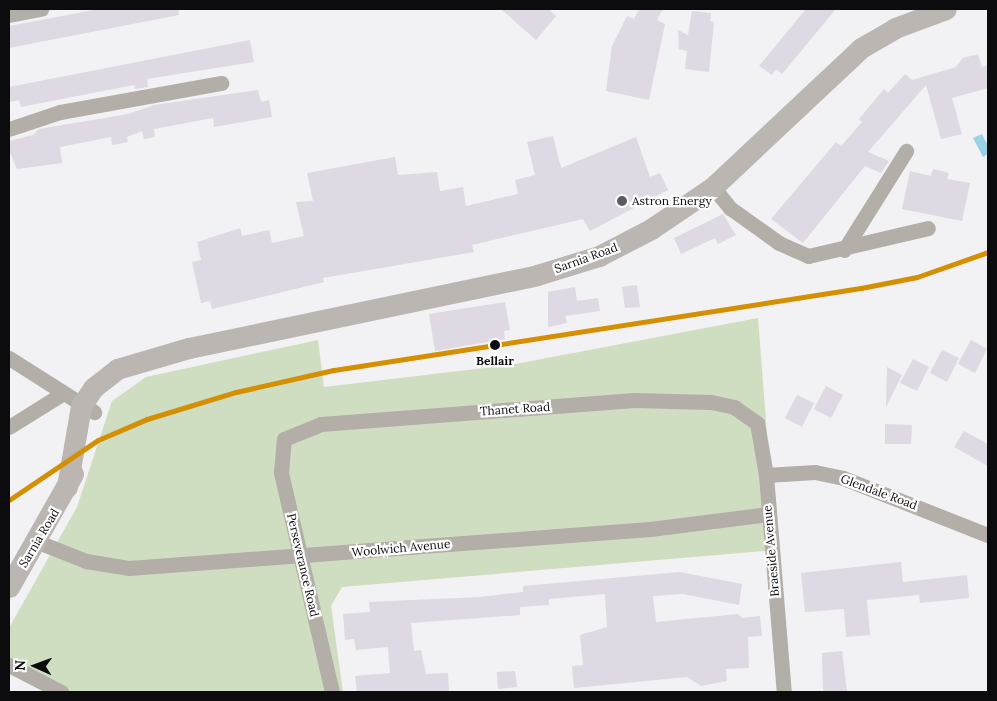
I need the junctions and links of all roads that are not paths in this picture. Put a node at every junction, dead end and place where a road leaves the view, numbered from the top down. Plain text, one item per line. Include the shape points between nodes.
1 (41, 9) edge
2 (946, 9) edge
3 (921, 13) edge
4 (9, 15) edge
5 (221, 83) dead end
6 (9, 129) edge
7 (906, 151) dead end
8 (713, 187) junction
9 (928, 228) dead end
10 (844, 250) junction
11 (9, 358) edge
12 (62, 394) junction
13 (87, 409) junction
14 (748, 414) joint
15 (9, 427) edge
16 (284, 439) joint
17 (766, 475) junction
18 (768, 514) junction
19 (988, 535) edge
20 (38, 542) junction
21 (301, 556) junction
22 (9, 587) edge
23 (9, 665) edge
24 (61, 692) edge
25 (332, 692) edge
26 (784, 692) edge

1 - 4 street
2 - 3 main road, Sarnia Road
3 - 8 main road, Sarnia Road via 861,48
5 - 6 street via 60,112
7 - 10 street
8 - 10 street via 730,208 794,252 808,256
8 - 13 main road, Sarnia Road via 651,229 582,262 154,358
9 - 10 street
11 - 12 street
12 - 13 street
12 - 15 street
13 - 20 main road, Sarnia Road via 79,464
14 - 16 street, Thanet Road via 711,402 634,400 321,424
14 - 17 street, Braeside Avenue via 761,436
16 - 21 street, Perseverance Road via 282,472
17 - 18 street, Braeside Avenue
17 - 19 street, Glendale Road via 815,472 843,478
18 - 21 street, Woolwich Avenue via 650,529
18 - 26 street, Braeside Avenue
20 - 21 street, Woolwich Avenue via 86,561 129,568
20 - 22 main road, Sarnia Road
21 - 25 street, Perseverance Road
23 - 24 street

